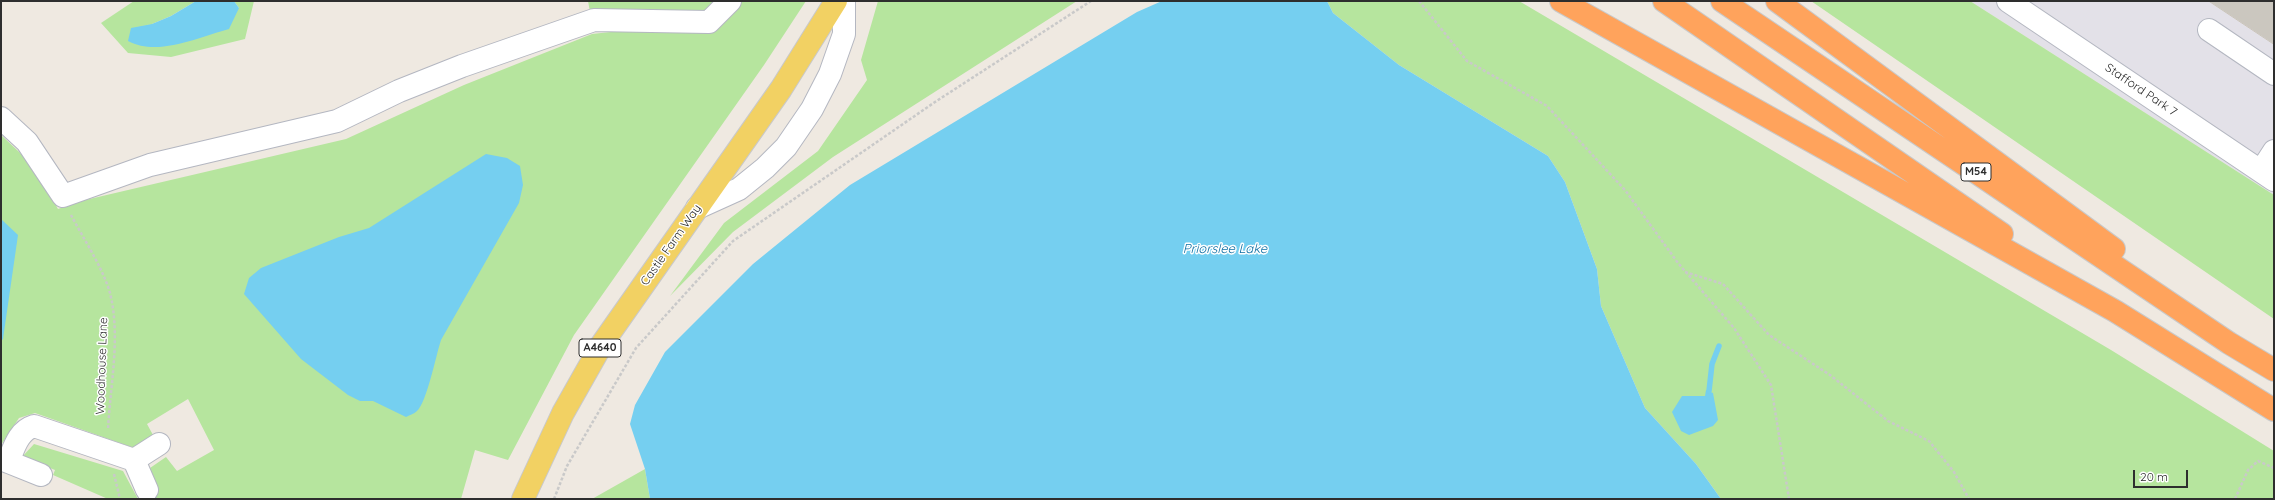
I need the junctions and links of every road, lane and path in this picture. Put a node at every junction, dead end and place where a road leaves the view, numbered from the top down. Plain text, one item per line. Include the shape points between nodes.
1 (730, 1) edge
2 (836, 1) edge
3 (844, 1) edge
4 (1091, 1) edge
5 (1419, 1) edge
6 (1562, 1) edge
7 (1664, 1) edge
8 (1722, 1) edge
9 (1777, 1) edge
10 (2022, 5) edge
11 (2209, 30) dead end
12 (2274, 74) edge
13 (1, 118) edge
14 (2274, 152) edge
15 (2267, 176) edge
16 (63, 196) junction
17 (697, 208) junction
18 (1684, 271) junction
19 (2115, 311) junction
20 (2229, 343) junction
21 (2274, 370) edge
22 (2274, 410) edge
23 (159, 444) dead end
24 (111, 451) junction
25 (4, 460) edge
26 (134, 460) junction
27 (2274, 468) edge
28 (41, 475) dead end
29 (147, 490) dead end
30 (120, 499) edge
31 (523, 499) edge
32 (554, 499) edge
33 (1789, 499) edge
34 (1969, 499) edge
35 (2235, 499) edge

1 - 16 street via 709,22 594,20 462,66 399,91 337,121 150,165
2 - 17 main road, Castle Farm Way / A4640 via 785,83
3 - 17 street via 844,34 830,74 812,109 786,147 739,189
4 - 32 path via 935,102 733,241 636,348 567,466
5 - 18 path via 1467,61 1546,106 1625,190
6 - 19 highway
7 - 19 highway
8 - 20 highway, M54
9 - 20 highway via 2097,235
10 - 15 street, Stafford Park 7
11 - 12 street
13 - 16 street via 27,142
14 - 15 street
16 - 24 path, Woodhouse Lane via 103,278 112,303 114,348 108,433
17 - 31 main road, Castle Farm Way / A4640 via 602,344 563,413
18 - 33 path via 1734,328 1771,385
18 - 34 path via 1722,284 1769,335 1830,375 1888,421 1929,441 1954,472
19 - 22 highway
20 - 21 highway, M54
23 - 26 street
24 - 25 street via 34,426 26,428
24 - 26 street
24 - 30 path, Woodhouse Lane via 115,487
25 - 28 street
26 - 29 street
27 - 35 path via 2258,461 2248,470

